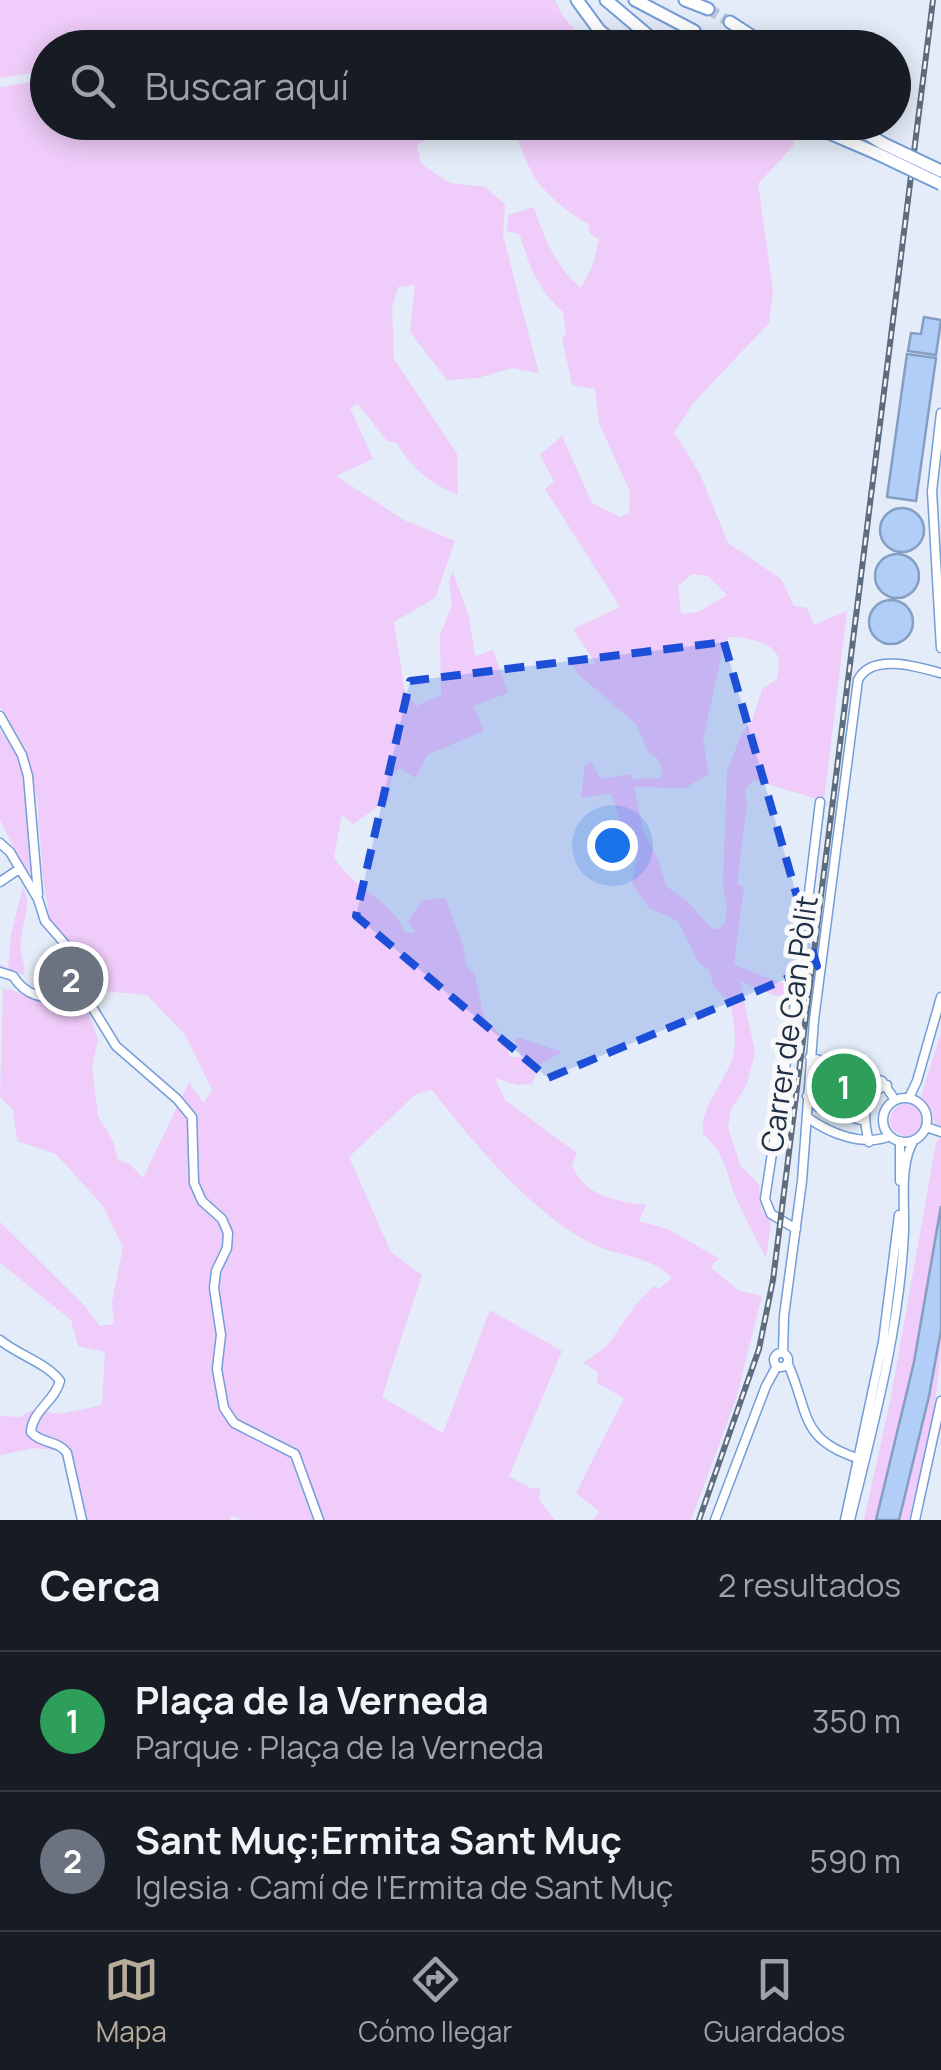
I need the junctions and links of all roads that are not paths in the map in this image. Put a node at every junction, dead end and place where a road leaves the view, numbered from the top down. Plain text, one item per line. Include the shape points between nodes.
1 (577, 0) edge
2 (606, 0) edge
3 (635, 0) edge
4 (685, 0) edge
5 (708, 9) dead end
6 (730, 22) tunnel mouth
7 (599, 30) edge
8 (642, 30) edge
9 (692, 30) tunnel mouth
10 (742, 30) edge
11 (864, 140) edge
12 (872, 140) edge
13 (874, 140) edge
14 (877, 144) junction
15 (941, 171) edge
16 (941, 184) edge
17 (941, 413) edge
18 (941, 648) edge
19 (941, 659) edge
20 (938, 671) edge
21 (941, 681) edge
22 (0, 716) edge
23 (820, 802) dead end
24 (0, 842) edge
25 (18, 869) junction
26 (0, 882) edge
27 (39, 902) junction
28 (0, 972) edge
29 (941, 997) edge
30 (90, 1004) junction
31 (810, 1057) junction
32 (887, 1085) junction
33 (807, 1096) junction
34 (912, 1099) junction
35 (895, 1100) junction
36 (807, 1118) junction
37 (864, 1118) junction
38 (926, 1127) junction
39 (941, 1132) edge
40 (895, 1139) junction
41 (914, 1140) junction
42 (868, 1142) junction
43 (796, 1229) junction
44 (0, 1340) edge
45 (785, 1368) junction
46 (941, 1401) edge
47 (862, 1459) junction
48 (82, 1520) edge
49 (318, 1520) edge
50 (715, 1520) edge
51 (847, 1520) edge
52 (914, 1520) edge

1 - 7 highway
2 - 8 highway
3 - 9 highway
4 - 5 highway
6 - 10 highway
11 - 14 highway
12 - 14 highway
13 - 14 highway
14 - 15 highway, bridge
14 - 16 highway, bridge
17 - 18 street via 932,491
19 - 20 street
20 - 21 street
20 - 31 street via 882,663 858,680
22 - 27 street via 28,776
23 - 43 street, Carrer de Can Pòlit via 765,1198 771,1214
24 - 25 street
25 - 26 street
25 - 27 street
27 - 30 street via 45,921 82,965
28 - 30 street via 38,996
29 - 34 street
30 - 49 street via 121,1052 192,1118 194,1183 228,1233 214,1288 224,1408 234,1424 295,1454
31 - 32 street
31 - 33 street
32 - 35 street
32 - 37 street via 867,1102
33 - 36 street
33 - 37 street via 818,1108
34 - 35 street
34 - 38 street via 926,1112
35 - 40 street via 884,1114 884,1127
36 - 42 street
36 - 43 street
37 - 42 street
38 - 39 street
38 - 41 street
40 - 41 street
40 - 42 street
40 - 47 street via 902,1150 896,1258
41 - 47 street via 895,1308
43 - 45 street via 782,1352 774,1358
44 - 48 street via 60,1381 31,1432 68,1453
45 - 47 street via 818,1438
45 - 50 street via 766,1386
46 - 52 street
47 - 51 street

